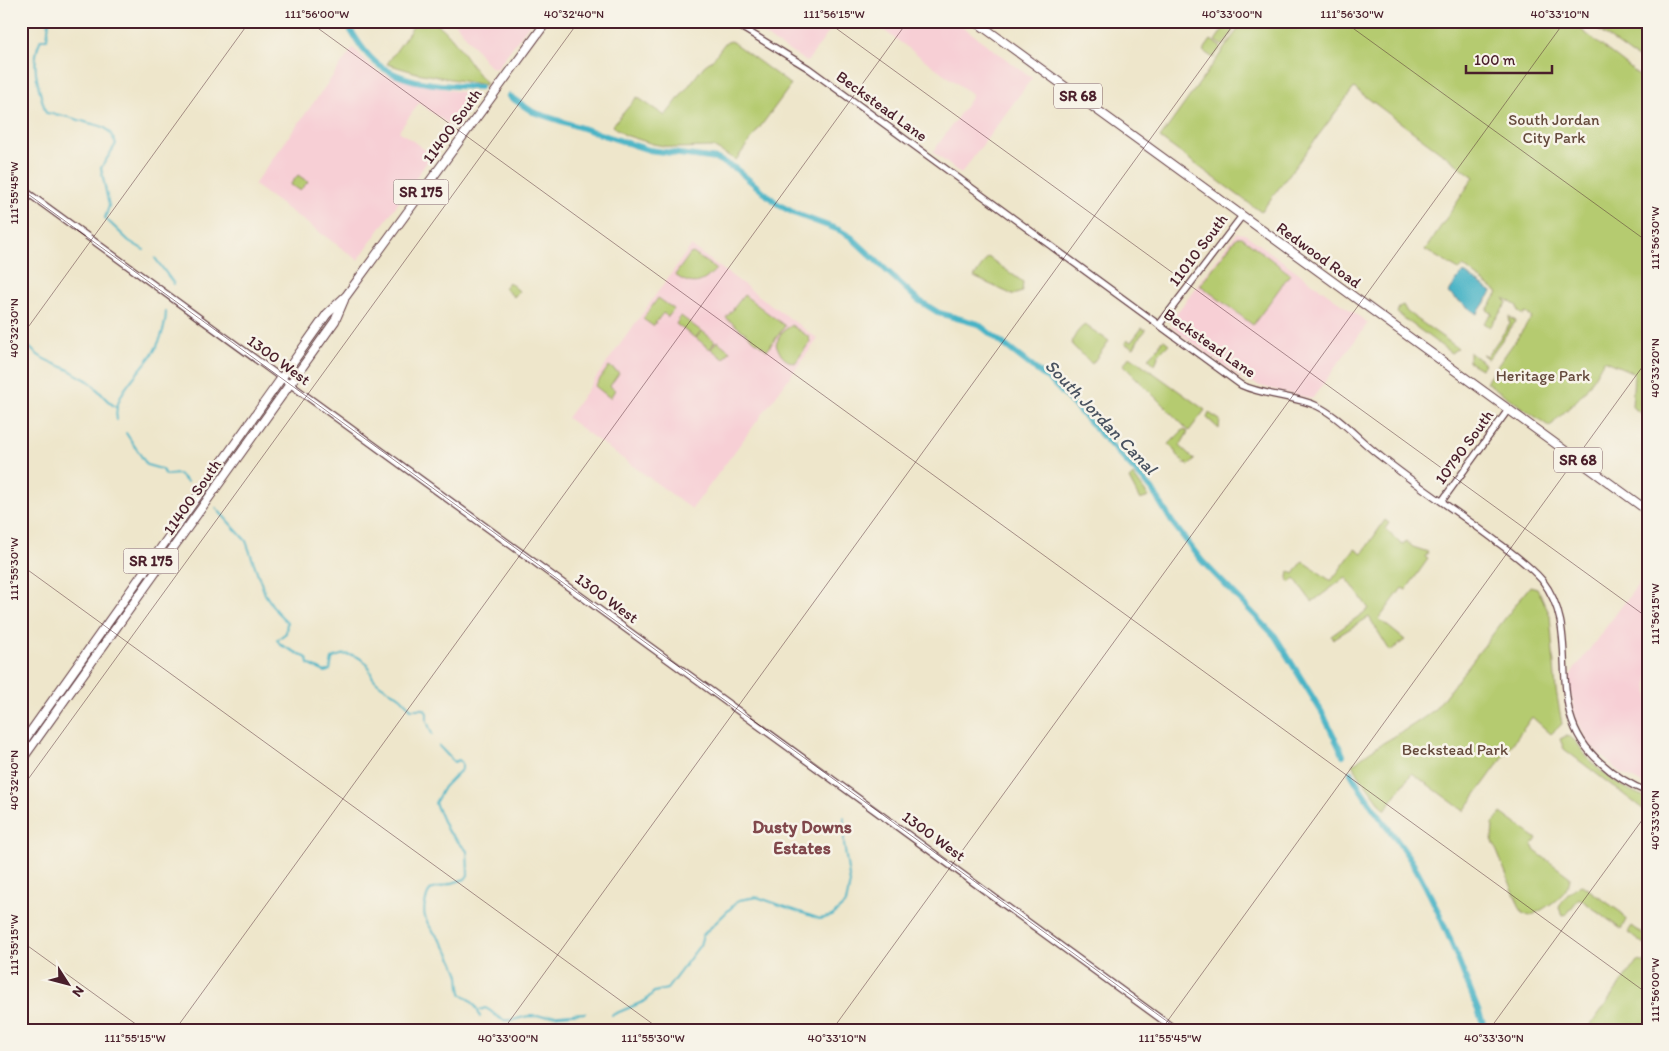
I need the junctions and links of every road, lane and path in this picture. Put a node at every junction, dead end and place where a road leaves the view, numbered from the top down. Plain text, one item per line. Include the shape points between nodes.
1 (547, 21) edge
2 (731, 21) edge
3 (976, 21) edge
4 (21, 188) edge
5 (1242, 216) junction
6 (346, 296) junction
7 (1159, 326) junction
8 (281, 378) junction
9 (290, 384) junction
10 (1508, 410) junction
11 (1442, 501) junction
12 (1648, 511) edge
13 (21, 745) edge
14 (21, 761) edge
15 (1648, 792) edge
16 (1176, 1030) edge

1 - 6 main road, 11400 South / SR 175
2 - 7 street, Beckstead Lane via 808,68
3 - 5 main road, Redwood Road / SR 68
4 - 8 street, 1300 West
5 - 7 street, 11010 South
5 - 10 main road, Redwood Road / SR 68
6 - 8 main road, 11400 South / SR 175 via 327,314
6 - 9 main road, 11400 South / SR 175 via 335,321
7 - 11 street, Beckstead Lane via 1241,385 1259,393 1317,406
8 - 9 street, 1300 West
8 - 13 main road, 11400 South / SR 175
9 - 14 main road, 11400 South / SR 175
9 - 16 street, 1300 West
10 - 11 street, 10790 South
10 - 12 main road, Redwood Road / SR 68
11 - 15 street, Beckstead Lane via 1533,570 1543,582 1552,595 1562,628 1564,691 1573,727 1587,749 1602,764 1625,782

